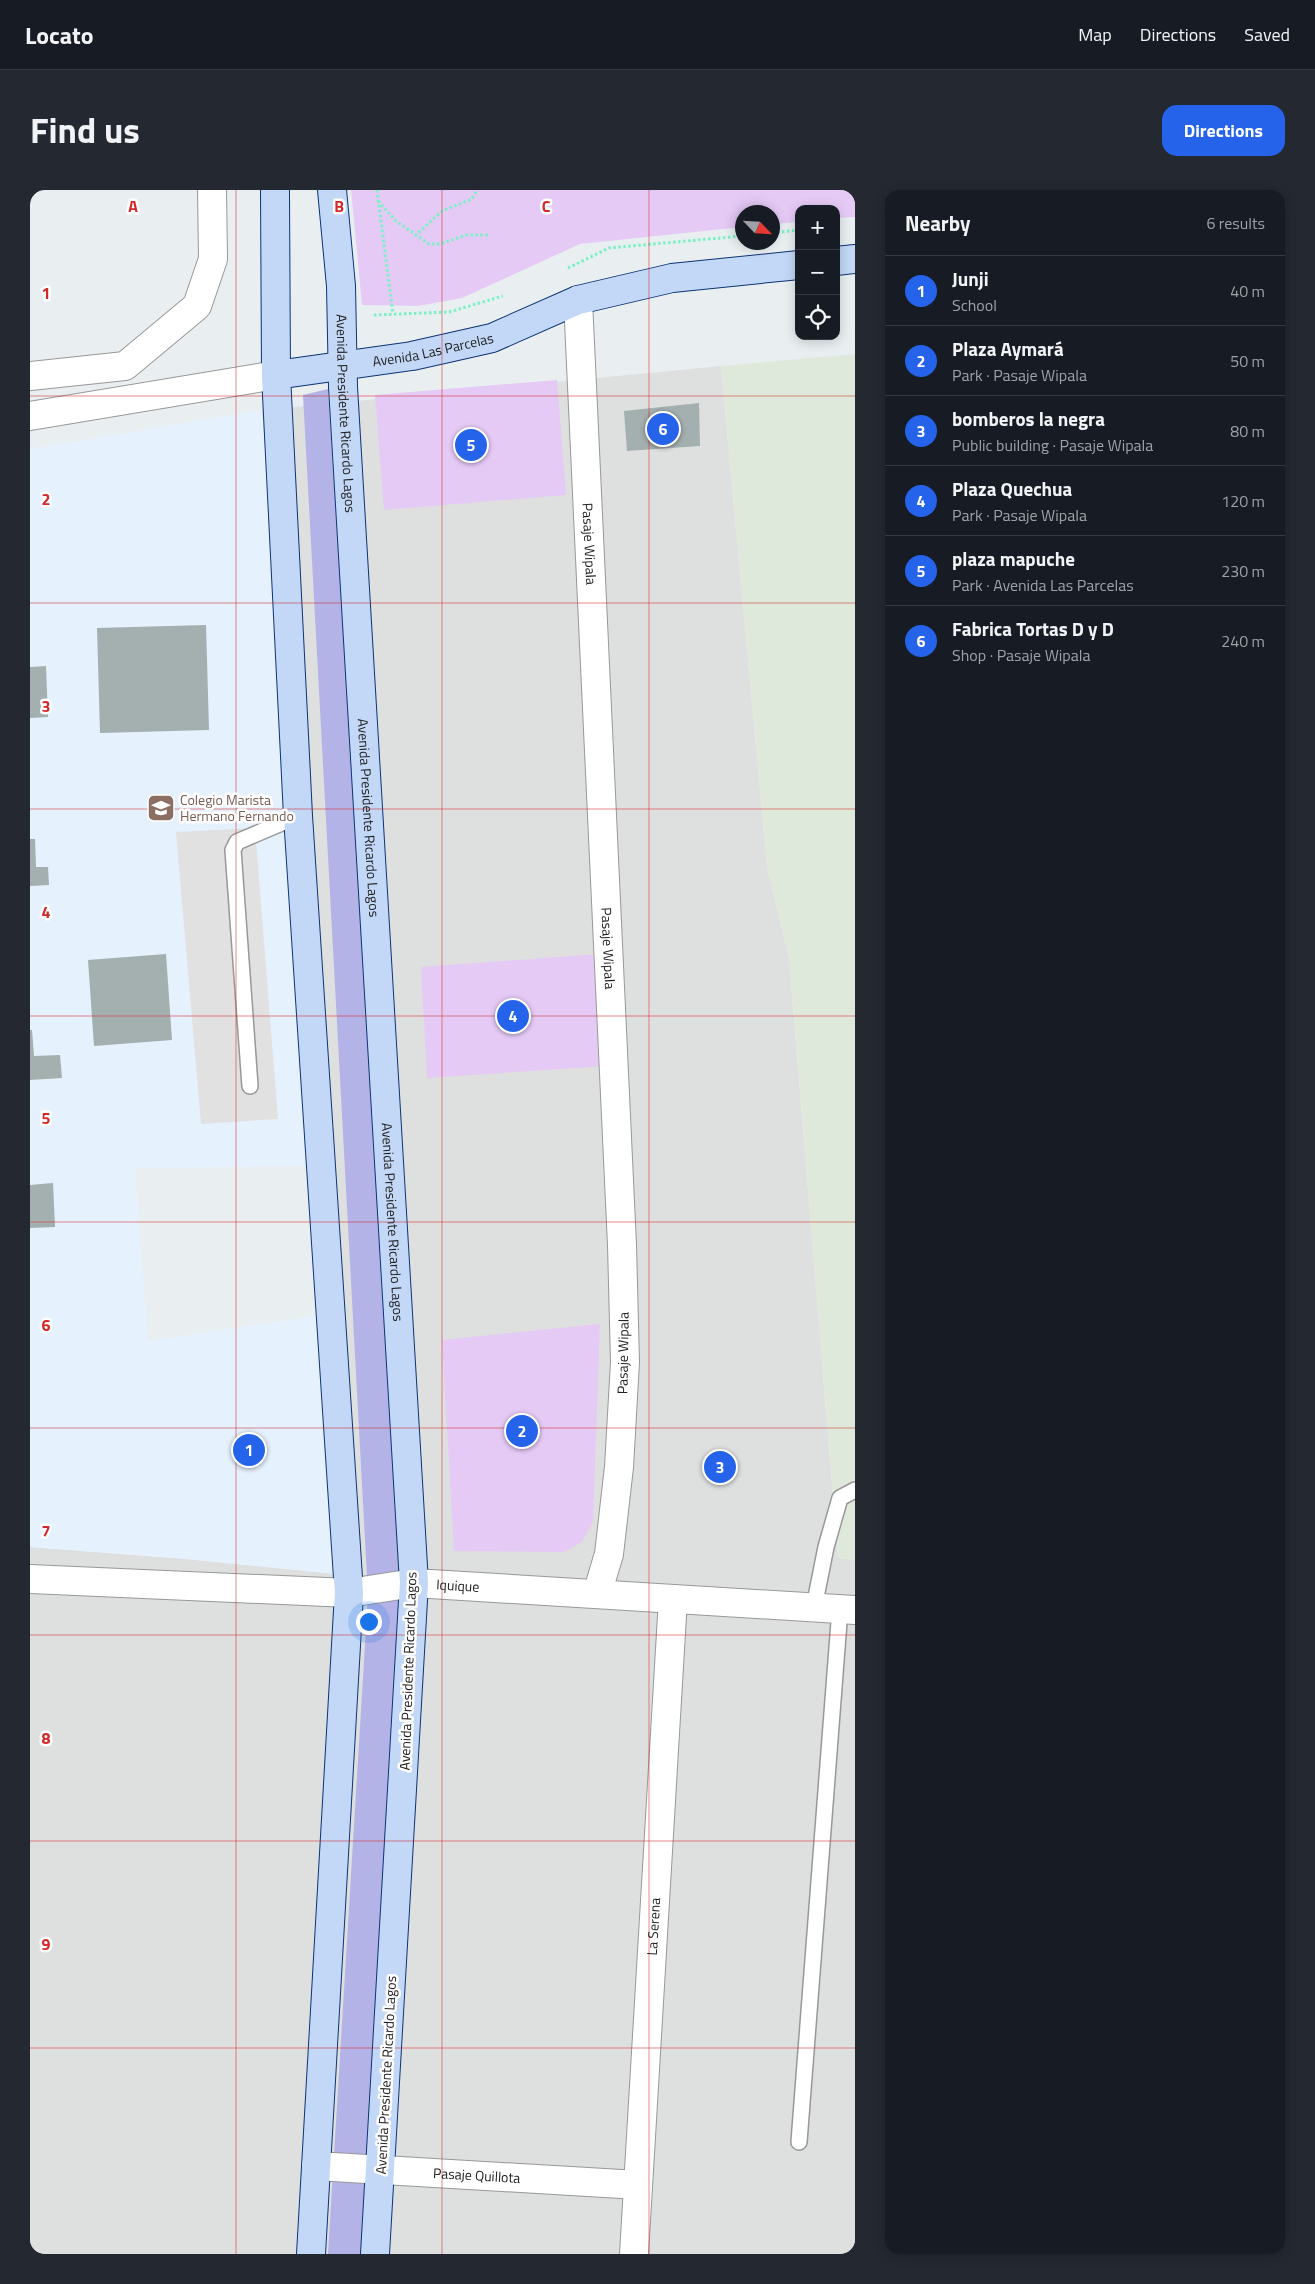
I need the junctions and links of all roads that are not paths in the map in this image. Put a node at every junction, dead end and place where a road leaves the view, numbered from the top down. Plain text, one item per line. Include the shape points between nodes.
1 (212, 190) edge
2 (274, 190) edge
3 (332, 190) edge
4 (855, 259) edge
5 (840, 261) edge
6 (795, 265) edge
7 (578, 300) junction
8 (342, 364) junction
9 (276, 375) junction
10 (30, 376) edge
11 (30, 416) edge
12 (298, 816) junction
13 (250, 1086) dead end
14 (855, 1490) edge
15 (30, 1579) edge
16 (414, 1583) junction
17 (349, 1593) junction
18 (597, 1594) junction
19 (672, 1599) junction
20 (836, 1609) edge
21 (799, 2142) dead end
22 (316, 2166) junction
23 (380, 2170) junction
24 (638, 2185) junction
25 (311, 2254) edge
26 (375, 2254) edge
27 (634, 2254) edge

1 - 10 street via 213,259 197,306 125,366
2 - 9 street
3 - 8 street, Avenida Presidente Ricardo Lagos via 341,286
4 - 5 street
6 - 7 street, Avenida Las Parcelas via 672,278
7 - 8 street, Avenida Las Parcelas via 492,338 412,356
7 - 18 street, Pasaje Wipala via 625,1362 619,1467 609,1554
8 - 9 street, Avenida Las Parcelas
8 - 16 street, Avenida Presidente Ricardo Lagos
9 - 11 street, Avenida Las Parcelas
9 - 12 street
12 - 13 lane via 237,842 233,850
12 - 17 street
14 - 20 lane via 840,1498 826,1547
15 - 17 street, Iquique
16 - 17 street, Iquique
16 - 18 street, Iquique
16 - 23 street, Avenida Presidente Ricardo Lagos
17 - 22 street
18 - 19 street, Iquique
19 - 20 street, Iquique
19 - 24 street, La Serena
20 - 21 lane
22 - 23 street, Pasaje Quillota
22 - 25 street
23 - 24 street, Pasaje Quillota
23 - 26 street, Avenida Presidente Ricardo Lagos
24 - 27 street, La Serena

